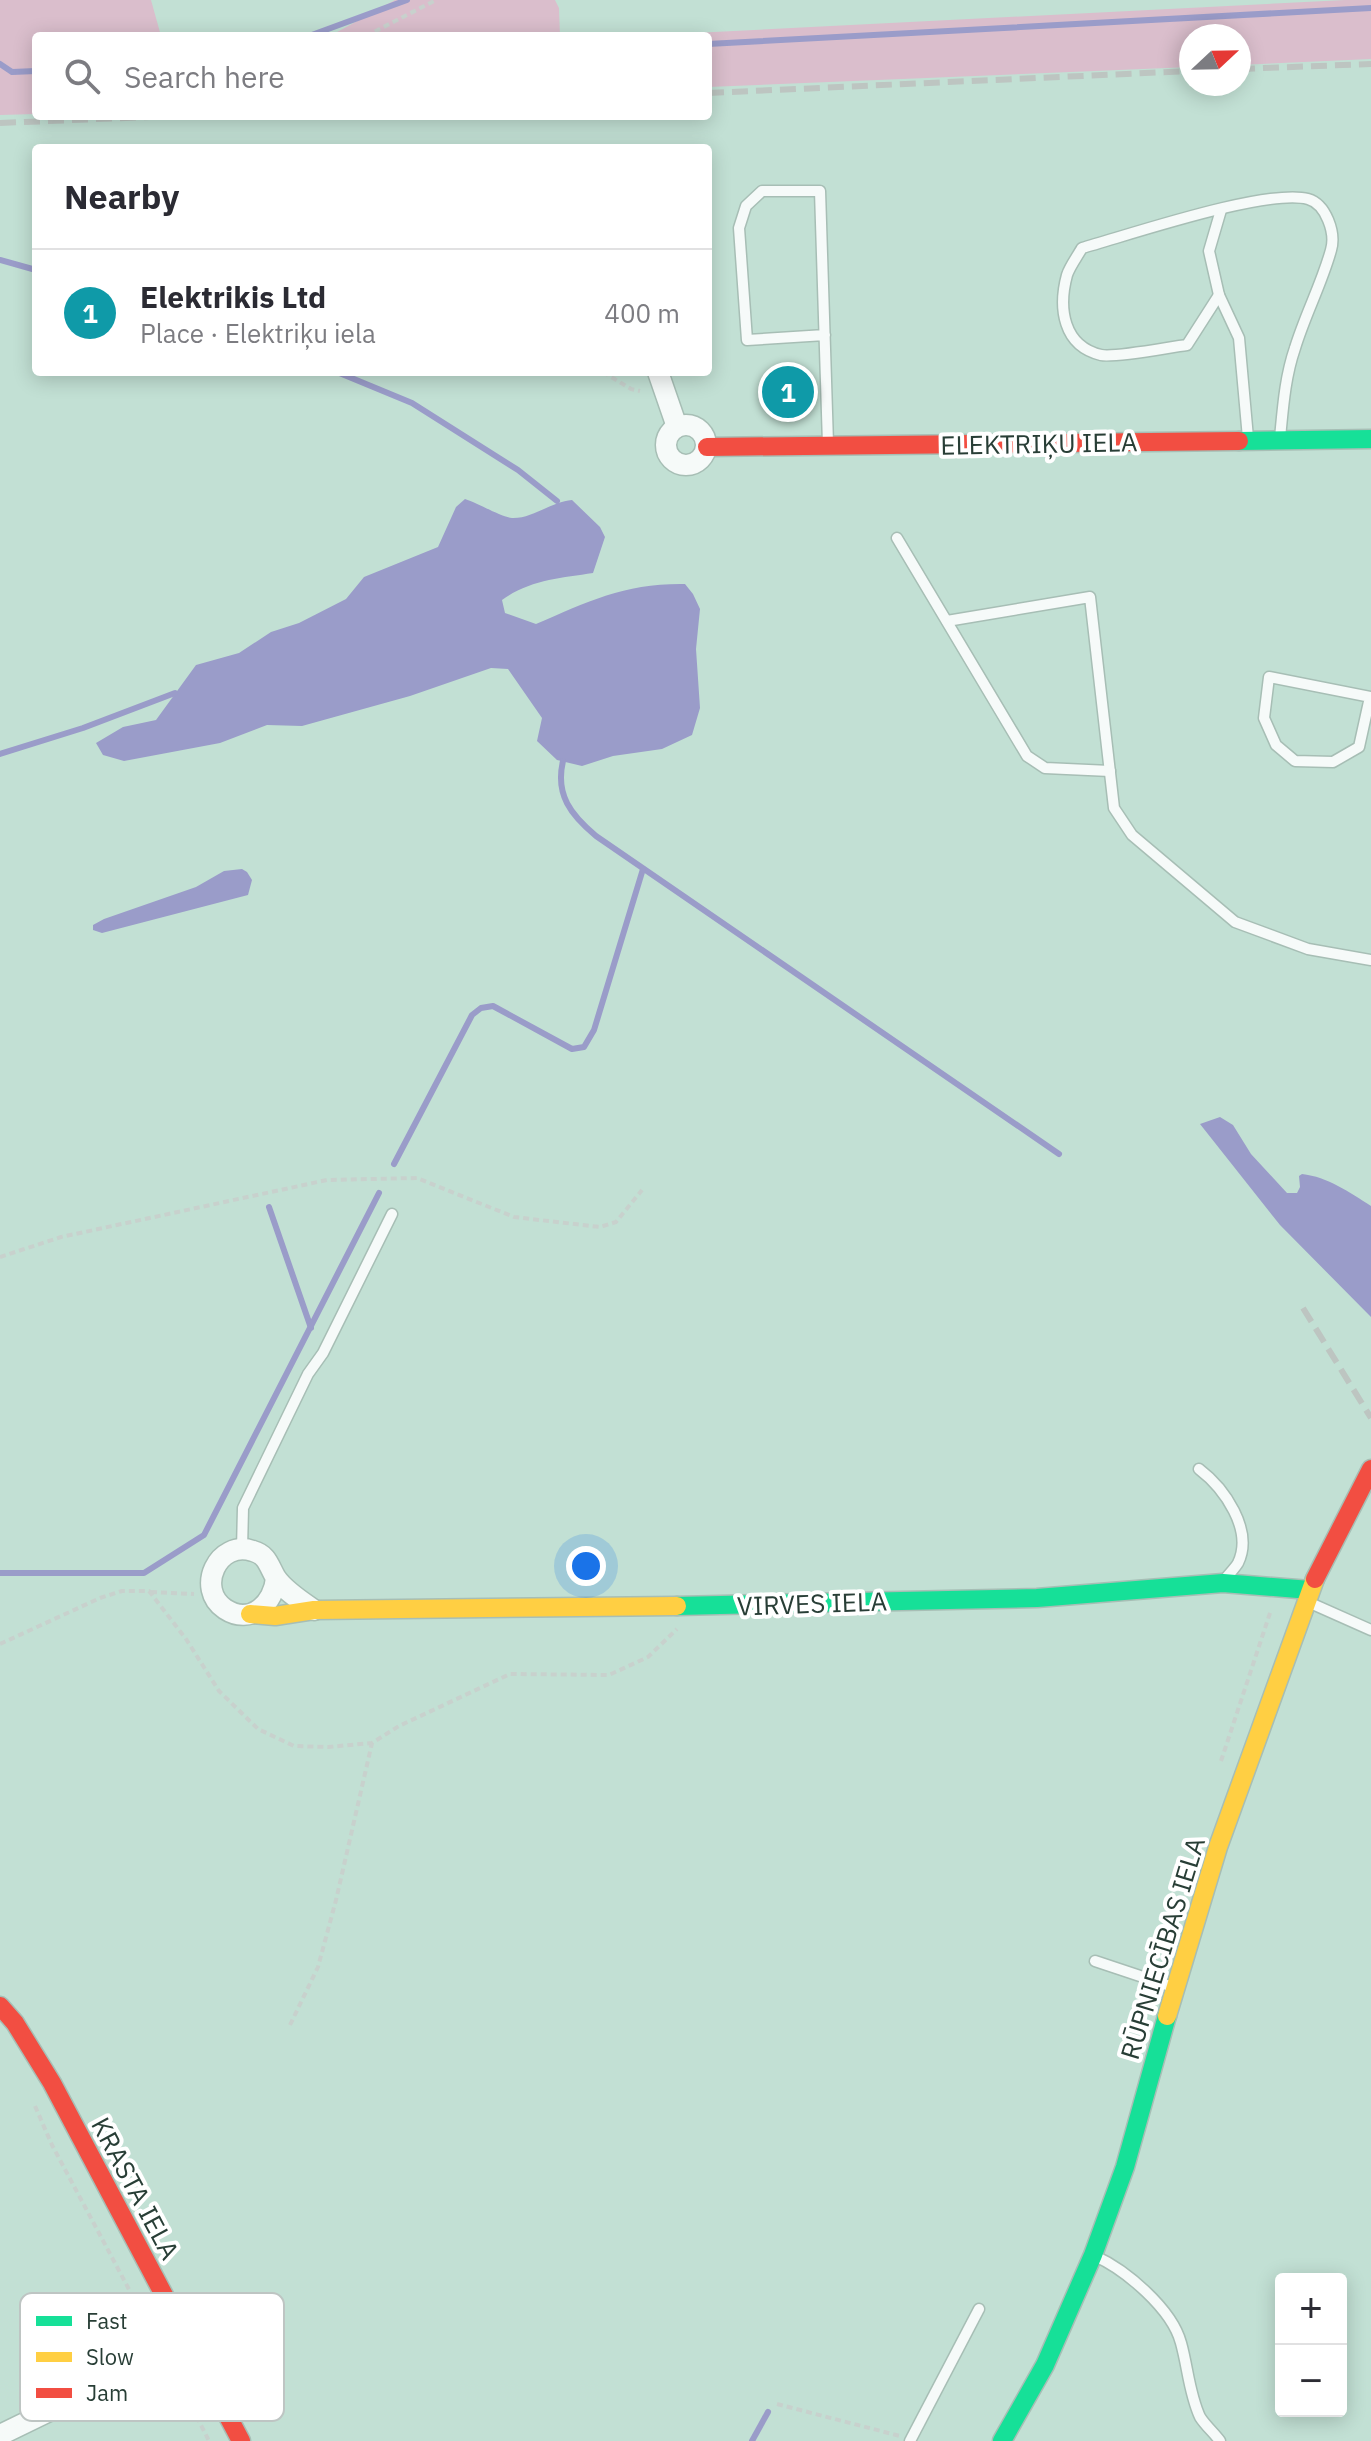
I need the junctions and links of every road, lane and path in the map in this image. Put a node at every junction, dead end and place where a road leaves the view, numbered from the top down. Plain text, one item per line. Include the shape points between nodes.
1 (436, 0) edge
2 (374, 32) edge
3 (1221, 210) junction
4 (1219, 295) junction
5 (825, 335) junction
6 (611, 376) edge
7 (659, 376) edge
8 (640, 391) dead end
9 (677, 427) junction
10 (1371, 439) edge
11 (1248, 440) junction
12 (1280, 440) junction
13 (828, 446) junction
14 (707, 447) junction
15 (897, 538) dead end
16 (947, 621) junction
17 (1371, 697) edge
18 (1365, 749) edge
19 (1110, 771) junction
20 (1371, 960) edge
21 (642, 1190) dead end
22 (392, 1214) dead end
23 (0, 1257) edge
24 (1199, 1469) dead end
25 (1371, 1469) edge
26 (242, 1549) junction
27 (276, 1578) junction
28 (1223, 1583) junction
29 (149, 1591) junction
30 (212, 1592) junction
31 (1308, 1596) junction
32 (702, 1606) junction
33 (314, 1610) junction
34 (250, 1614) junction
35 (1371, 1630) edge
36 (0, 1644) edge
37 (372, 1743) junction
38 (1095, 1961) dead end
39 (1175, 1988) junction
40 (0, 2006) edge
41 (290, 2025) dead end
42 (30, 2095) dead end
43 (1093, 2255) junction
44 (132, 2293) edge
45 (163, 2293) edge
46 (979, 2309) dead end
47 (777, 2404) dead end
48 (29, 2421) edge
49 (199, 2421) edge
50 (230, 2421) edge
51 (0, 2435) edge
52 (910, 2440) edge
53 (209, 2441) edge
54 (241, 2441) edge
55 (1002, 2441) edge
56 (1220, 2441) edge

1 - 2 path
3 - 4 lane via 1209,251
3 - 4 lane via 1082,248 1068,273 1063,304 1076,344 1103,356 1187,345
3 - 12 lane via 1286,196 1312,199 1327,215 1332,246 1294,349
4 - 11 lane via 1239,338
5 - 5 lane via 820,191 762,191 746,206 739,228 747,340
5 - 13 lane
6 - 8 path
7 - 9 street, ELEKTRIĶU IELA
9 - 14 street via 698,428
9 - 14 street, ELEKTRIĶU IELA via 666,444 675,462 695,464
10 - 12 street, ELEKTRIĶU IELA
11 - 12 street, ELEKTRIĶU IELA
11 - 13 street, ELEKTRIĶU IELA
13 - 14 street, ELEKTRIĶU IELA
15 - 16 lane
16 - 19 lane via 1027,756 1045,768
16 - 19 lane via 1090,597
17 - 18 lane
17 - 18 lane via 1269,677 1264,718 1276,745 1295,761 1333,762
19 - 20 lane via 1114,808 1132,835 1235,922 1308,949
21 - 23 path via 616,1222 600,1227 514,1217 417,1178 327,1180 61,1237
22 - 26 lane via 243,1508
24 - 28 lane via 1213,1479 1237,1517 1242,1538 1239,1562
25 - 31 street, RŪPNIECĪBAS IELA
26 - 27 street via 264,1557
26 - 30 street via 220,1558 213,1568
27 - 33 street
27 - 34 street via 270,1600
28 - 31 street, VIRVES IELA
28 - 32 street, VIRVES IELA via 1037,1598
29 - 30 path
29 - 36 path via 100,1598
29 - 37 path via 219,1691 258,1729 294,1746
30 - 34 street, VIRVES IELA via 227,1610
31 - 35 lane
31 - 39 street, RŪPNIECĪBAS IELA via 1218,1847
32 - 33 street, VIRVES IELA
32 - 37 path via 648,1657 609,1675 510,1674
33 - 34 street, VIRVES IELA
37 - 41 path via 318,1967
38 - 39 lane
39 - 43 street, RŪPNIECĪBAS IELA via 1125,2167
40 - 45 street, KRASTA IELA via 52,2083
42 - 44 path
43 - 55 street, RŪPNIECĪBAS IELA via 1045,2365
43 - 56 lane via 1126,2272 1170,2319 1201,2418
46 - 52 lane
47 - 52 path
48 - 51 street
49 - 53 path
50 - 54 street, KRASTA IELA

